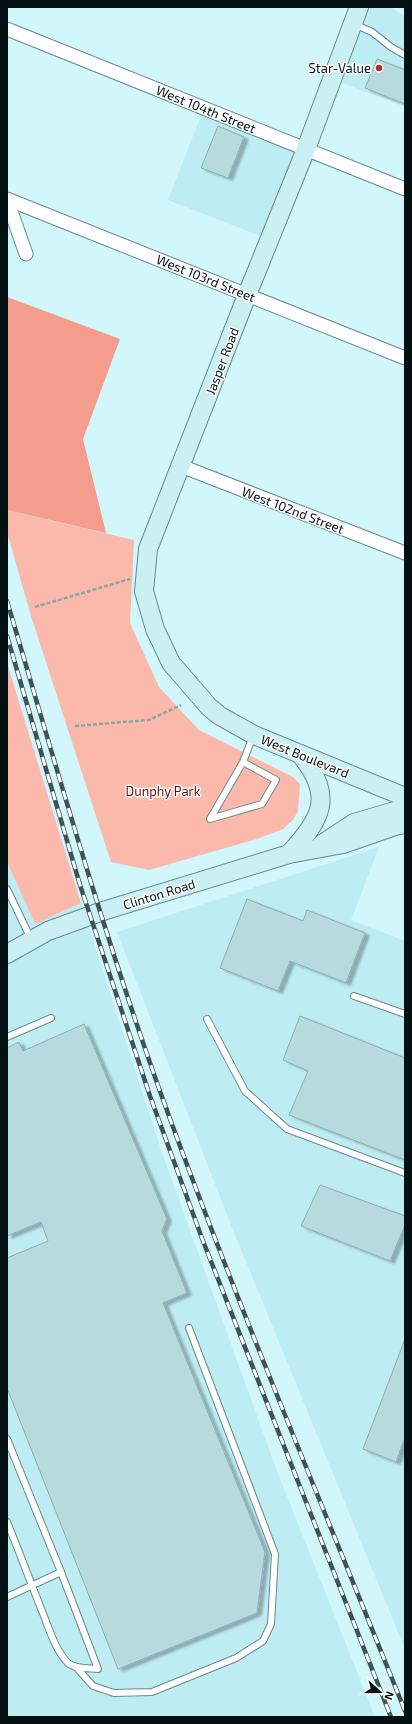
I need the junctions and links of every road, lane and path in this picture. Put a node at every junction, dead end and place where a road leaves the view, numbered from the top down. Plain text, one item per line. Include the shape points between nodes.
1 (359, 7) edge
2 (353, 24) junction
3 (7, 29) edge
4 (405, 55) edge
5 (306, 149) junction
6 (405, 189) edge
7 (7, 199) edge
8 (26, 254) dead end
9 (247, 295) junction
10 (405, 358) edge
11 (181, 466) junction
12 (405, 553) edge
13 (131, 579) dead end
14 (35, 607) dead end
15 (181, 705) dead end
16 (209, 707) joint
17 (75, 726) dead end
18 (254, 735) junction
19 (300, 753) junction
20 (243, 762) junction
21 (402, 813) edge
22 (289, 854) junction
23 (7, 889) edge
24 (31, 940) junction
25 (7, 954) edge
26 (354, 996) dead end
27 (405, 1014) edge
28 (51, 1018) dead end
29 (207, 1019) dead end
30 (7, 1038) edge
31 (405, 1173) edge
32 (189, 1328) dead end
33 (7, 1440) edge
34 (7, 1522) edge
35 (61, 1572) junction
36 (32, 1586) junction
37 (7, 1597) edge
38 (76, 1667) junction

1 - 2 street, Jasper Road
2 - 4 lane via 372,32
2 - 5 street, Jasper Road
3 - 5 street, West 104th Street
5 - 6 street, West 104th Street
5 - 9 street, Jasper Road
7 - 8 street
7 - 9 street, West 103rd Street
9 - 10 street, West 103rd Street
9 - 11 street, Jasper Road
11 - 12 street, West 102nd Street
11 - 16 street, Jasper Road via 148,549 144,591 155,629 171,663
13 - 14 path
15 - 17 path via 149,720
16 - 18 street, West Boulevard
18 - 19 street, West Boulevard
18 - 20 lane
19 - 21 street, West Boulevard
19 - 22 street via 313,769 318,783 319,810 315,824
20 - 20 lane via 234,779 210,820 262,804 276,780
21 - 22 street, Clinton Road via 354,823 316,848
22 - 24 street, Clinton Road via 85,917
23 - 24 lane
24 - 25 street, Clinton Road
26 - 27 lane
28 - 30 lane
29 - 31 lane via 246,1091 287,1129
32 - 38 lane via 275,1554 271,1624 263,1641 236,1658 152,1692 114,1693 94,1686
33 - 35 lane
34 - 36 lane
35 - 36 lane
35 - 38 lane via 98,1669
36 - 37 lane
36 - 38 lane via 60,1652 69,1664

